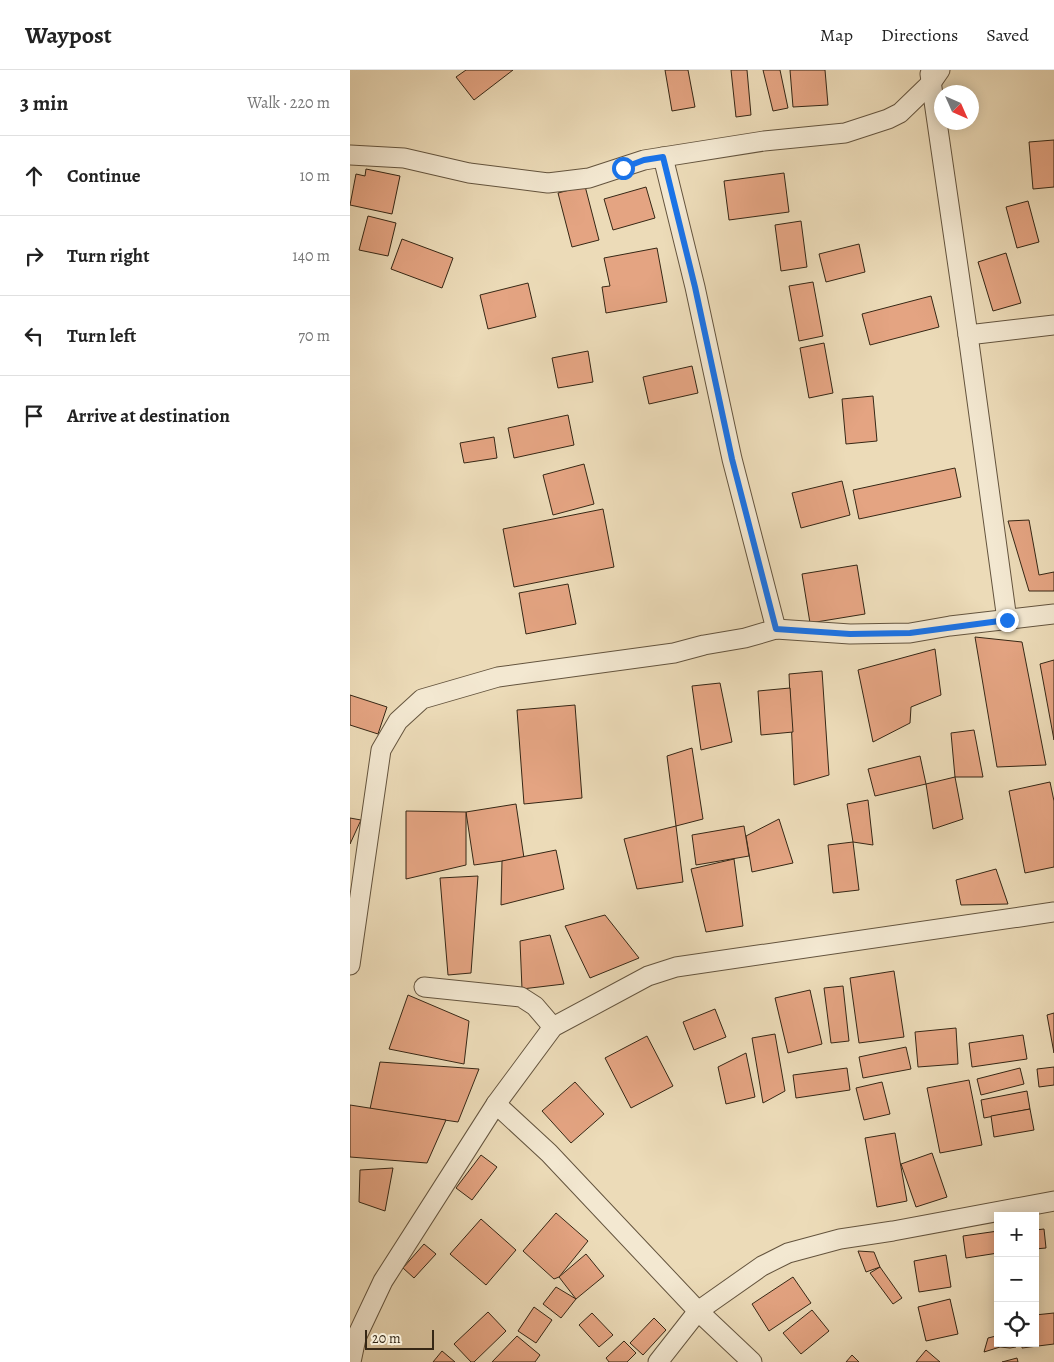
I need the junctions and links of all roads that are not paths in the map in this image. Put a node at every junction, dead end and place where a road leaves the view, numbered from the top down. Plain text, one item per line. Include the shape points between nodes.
1 (934, 74) edge
2 (350, 155) edge
3 (663, 157) junction
4 (1054, 324) edge
5 (968, 334) junction
6 (1054, 614) edge
7 (1007, 620) junction
8 (776, 629) junction
9 (1054, 912) edge
10 (350, 965) edge
11 (424, 986) dead end
12 (554, 1027) junction
13 (496, 1104) junction
14 (1054, 1201) edge
15 (698, 1311) junction
16 (353, 1332) edge
17 (351, 1362) edge
18 (658, 1362) edge
19 (752, 1362) edge

1 - 3 street via 900,112 845,133 764,141
1 - 5 street
2 - 3 street via 404,158 469,173 548,183 589,178
3 - 8 street via 732,459
4 - 5 street
5 - 7 street
6 - 7 street
7 - 8 street via 910,633 850,634
8 - 10 street via 674,653 498,677 422,699 398,721 381,750
9 - 12 street via 676,967 648,976
11 - 12 street via 521,998 535,1006
12 - 13 street
13 - 15 street via 549,1154
13 - 16 street
14 - 15 street via 840,1239 788,1253 762,1266
15 - 18 street
15 - 19 street
16 - 17 street

